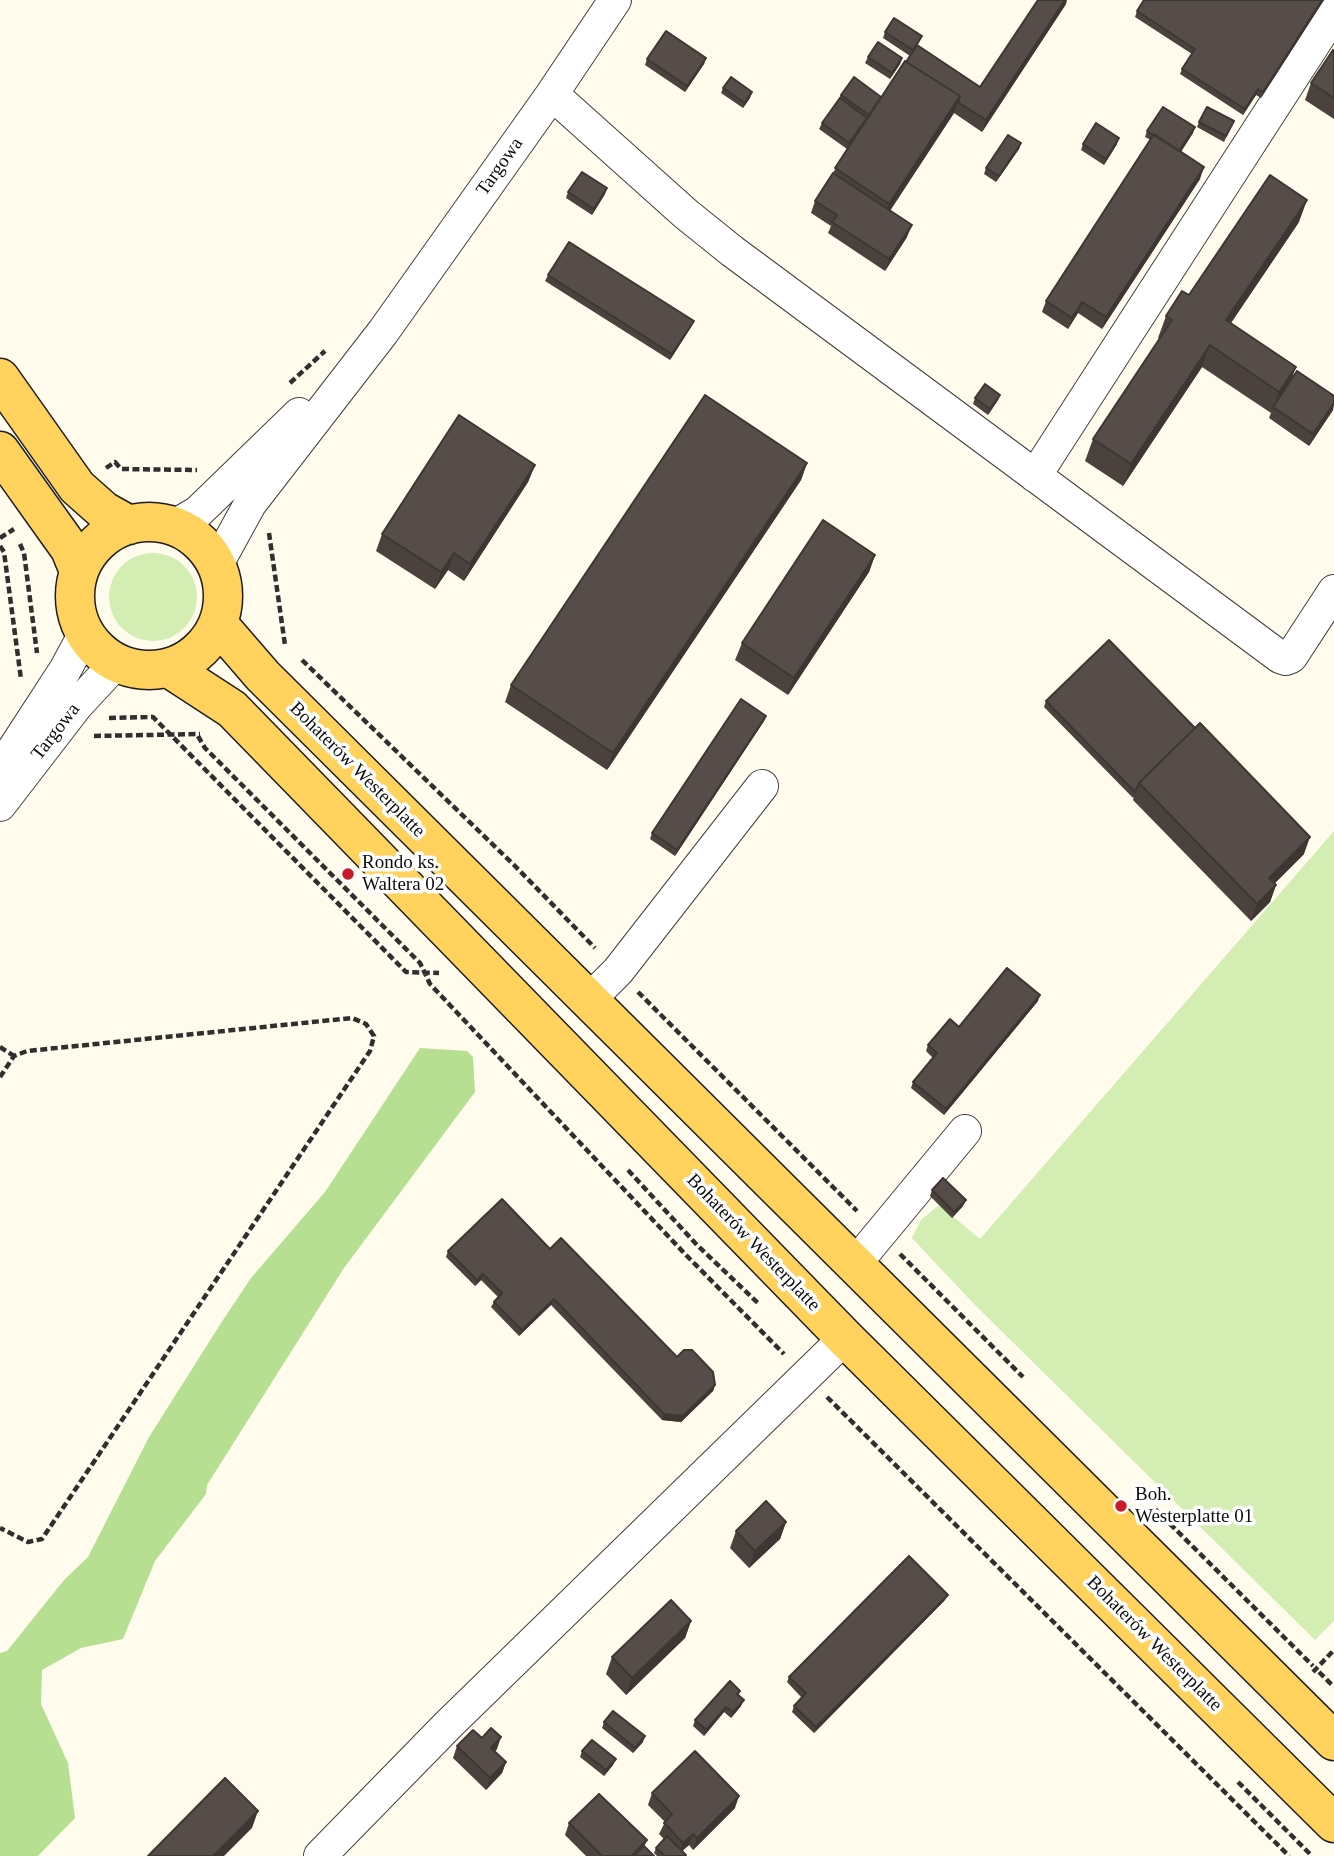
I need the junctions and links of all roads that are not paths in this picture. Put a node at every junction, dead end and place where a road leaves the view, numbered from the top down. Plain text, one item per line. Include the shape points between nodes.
1 (615, 0) edge
2 (1332, 19) edge
3 (552, 94) junction
4 (383, 332) junction
5 (0, 378) edge
6 (0, 451) edge
7 (1035, 476) junction
8 (129, 525) junction
9 (174, 526) junction
10 (216, 566) junction
11 (79, 571) junction
12 (1334, 591) edge
13 (218, 624) junction
14 (85, 633) junction
15 (116, 663) junction
16 (169, 668) junction
17 (0, 770) edge
18 (762, 786) dead end
19 (0, 805) edge
20 (589, 1000) junction
21 (965, 1132) dead end
22 (855, 1264) junction
23 (845, 1338) junction
24 (1334, 1741) edge
25 (1334, 1823) edge
26 (320, 1856) edge

1 - 3 street, Targowa
2 - 7 street
3 - 4 street, Targowa
3 - 7 street via 732,251
4 - 9 street, Targowa via 198,512
4 - 10 street, Targowa via 250,504
5 - 8 main road via 77,487
6 - 11 main road via 70,549
7 - 12 street via 1280,657 1291,657
8 - 9 main road
8 - 11 main road via 99,542
9 - 10 main road via 199,542
10 - 13 main road via 223,594
11 - 14 main road via 77,613
13 - 16 main road via 198,651
13 - 20 main road, Bohaterów Westerplatte via 263,676
14 - 15 main road
14 - 17 street, Targowa
15 - 16 main road via 142,670
15 - 19 street, Targowa via 77,705
16 - 23 main road, Bohaterów Westerplatte via 232,709
18 - 20 street via 618,971
20 - 22 main road, Bohaterów Westerplatte
21 - 22 street
22 - 24 main road, Bohaterów Westerplatte
23 - 25 main road, Bohaterów Westerplatte
23 - 26 street

